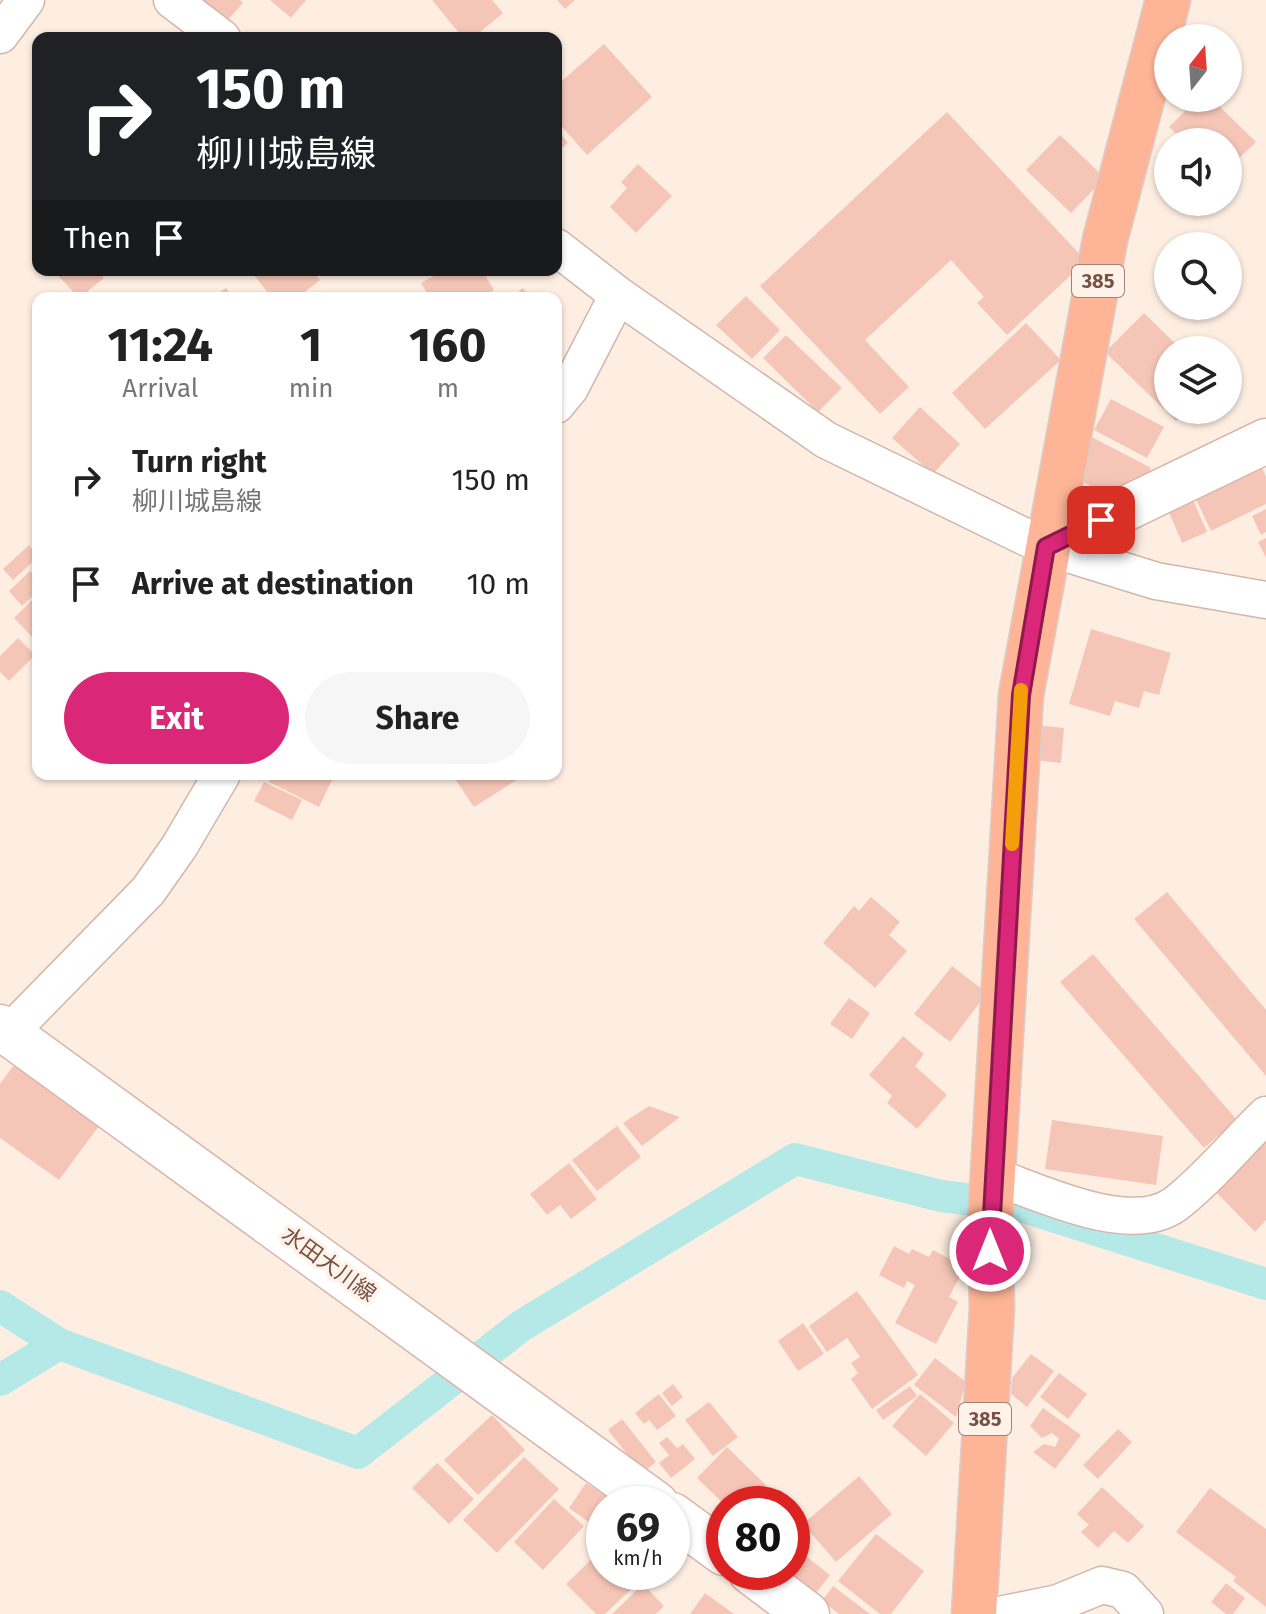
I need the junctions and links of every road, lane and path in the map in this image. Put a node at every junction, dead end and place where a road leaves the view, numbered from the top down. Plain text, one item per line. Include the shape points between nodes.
1 (26, 0) edge
2 (172, 0) edge
3 (1168, 0) edge
4 (214, 32) edge
5 (0, 35) edge
6 (562, 252) edge
7 (618, 295) junction
8 (562, 398) edge
9 (1266, 441) edge
10 (1045, 556) junction
11 (1266, 600) edge
12 (218, 780) edge
13 (4, 1030) edge
14 (1266, 1115) edge
15 (993, 1176) junction
16 (631, 1486) edge
17 (775, 1590) edge
18 (807, 1614) edge
19 (974, 1614) edge
20 (1004, 1614) edge
21 (1145, 1614) edge

1 - 5 street
2 - 4 street
3 - 10 highway, 385 via 1105,240
6 - 7 street
7 - 8 street
7 - 10 street via 826,440
9 - 10 main road
10 - 11 street
10 - 15 highway, 385 via 1021,695
12 - 13 street via 148,891
13 - 16 main road, 水田大川線
14 - 15 street via 1174,1205 1152,1214 1098,1212
15 - 19 highway, 385 via 992,1307
17 - 18 main road
20 - 21 street via 1058,1603 1102,1585 1123,1590

